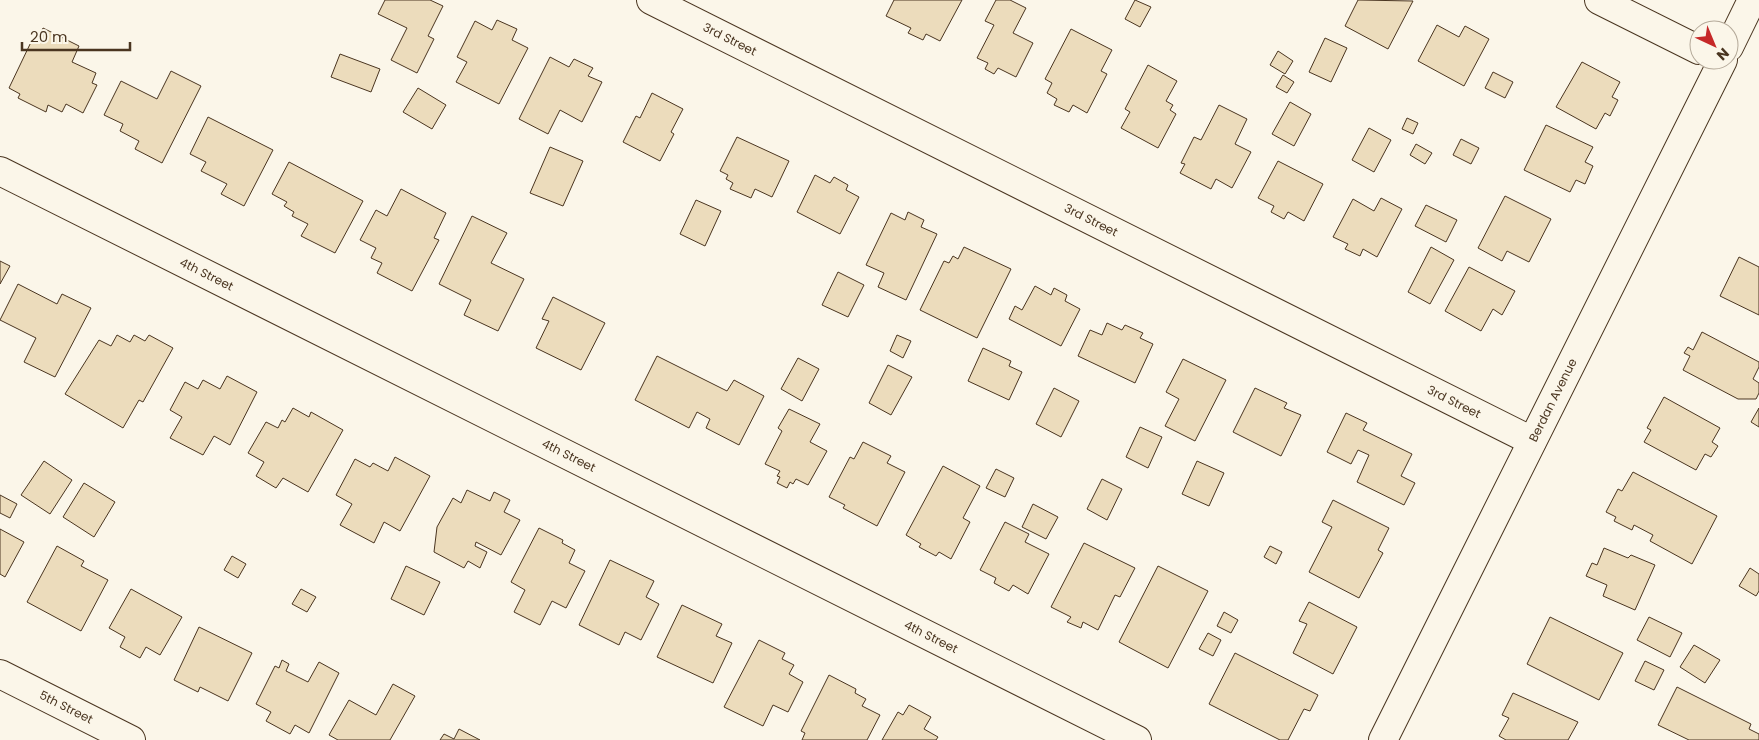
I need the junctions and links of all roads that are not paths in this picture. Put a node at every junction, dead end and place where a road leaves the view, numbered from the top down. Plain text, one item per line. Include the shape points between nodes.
1 (651, 0) edge
2 (1599, 0) edge
3 (1752, 0) edge
4 (1739, 21) edge
5 (1689, 42) edge
6 (1711, 70) edge
7 (0, 171) edge
8 (1532, 442) junction
9 (0, 674) edge
10 (131, 740) edge
11 (1138, 740) edge
12 (1383, 740) edge

1 - 8 street, 3rd Street
2 - 5 street
3 - 4 street, Berdan Avenue
6 - 8 street, Berdan Avenue
7 - 11 street, 4th Street
8 - 12 street, Berdan Avenue
9 - 10 street, 5th Street

